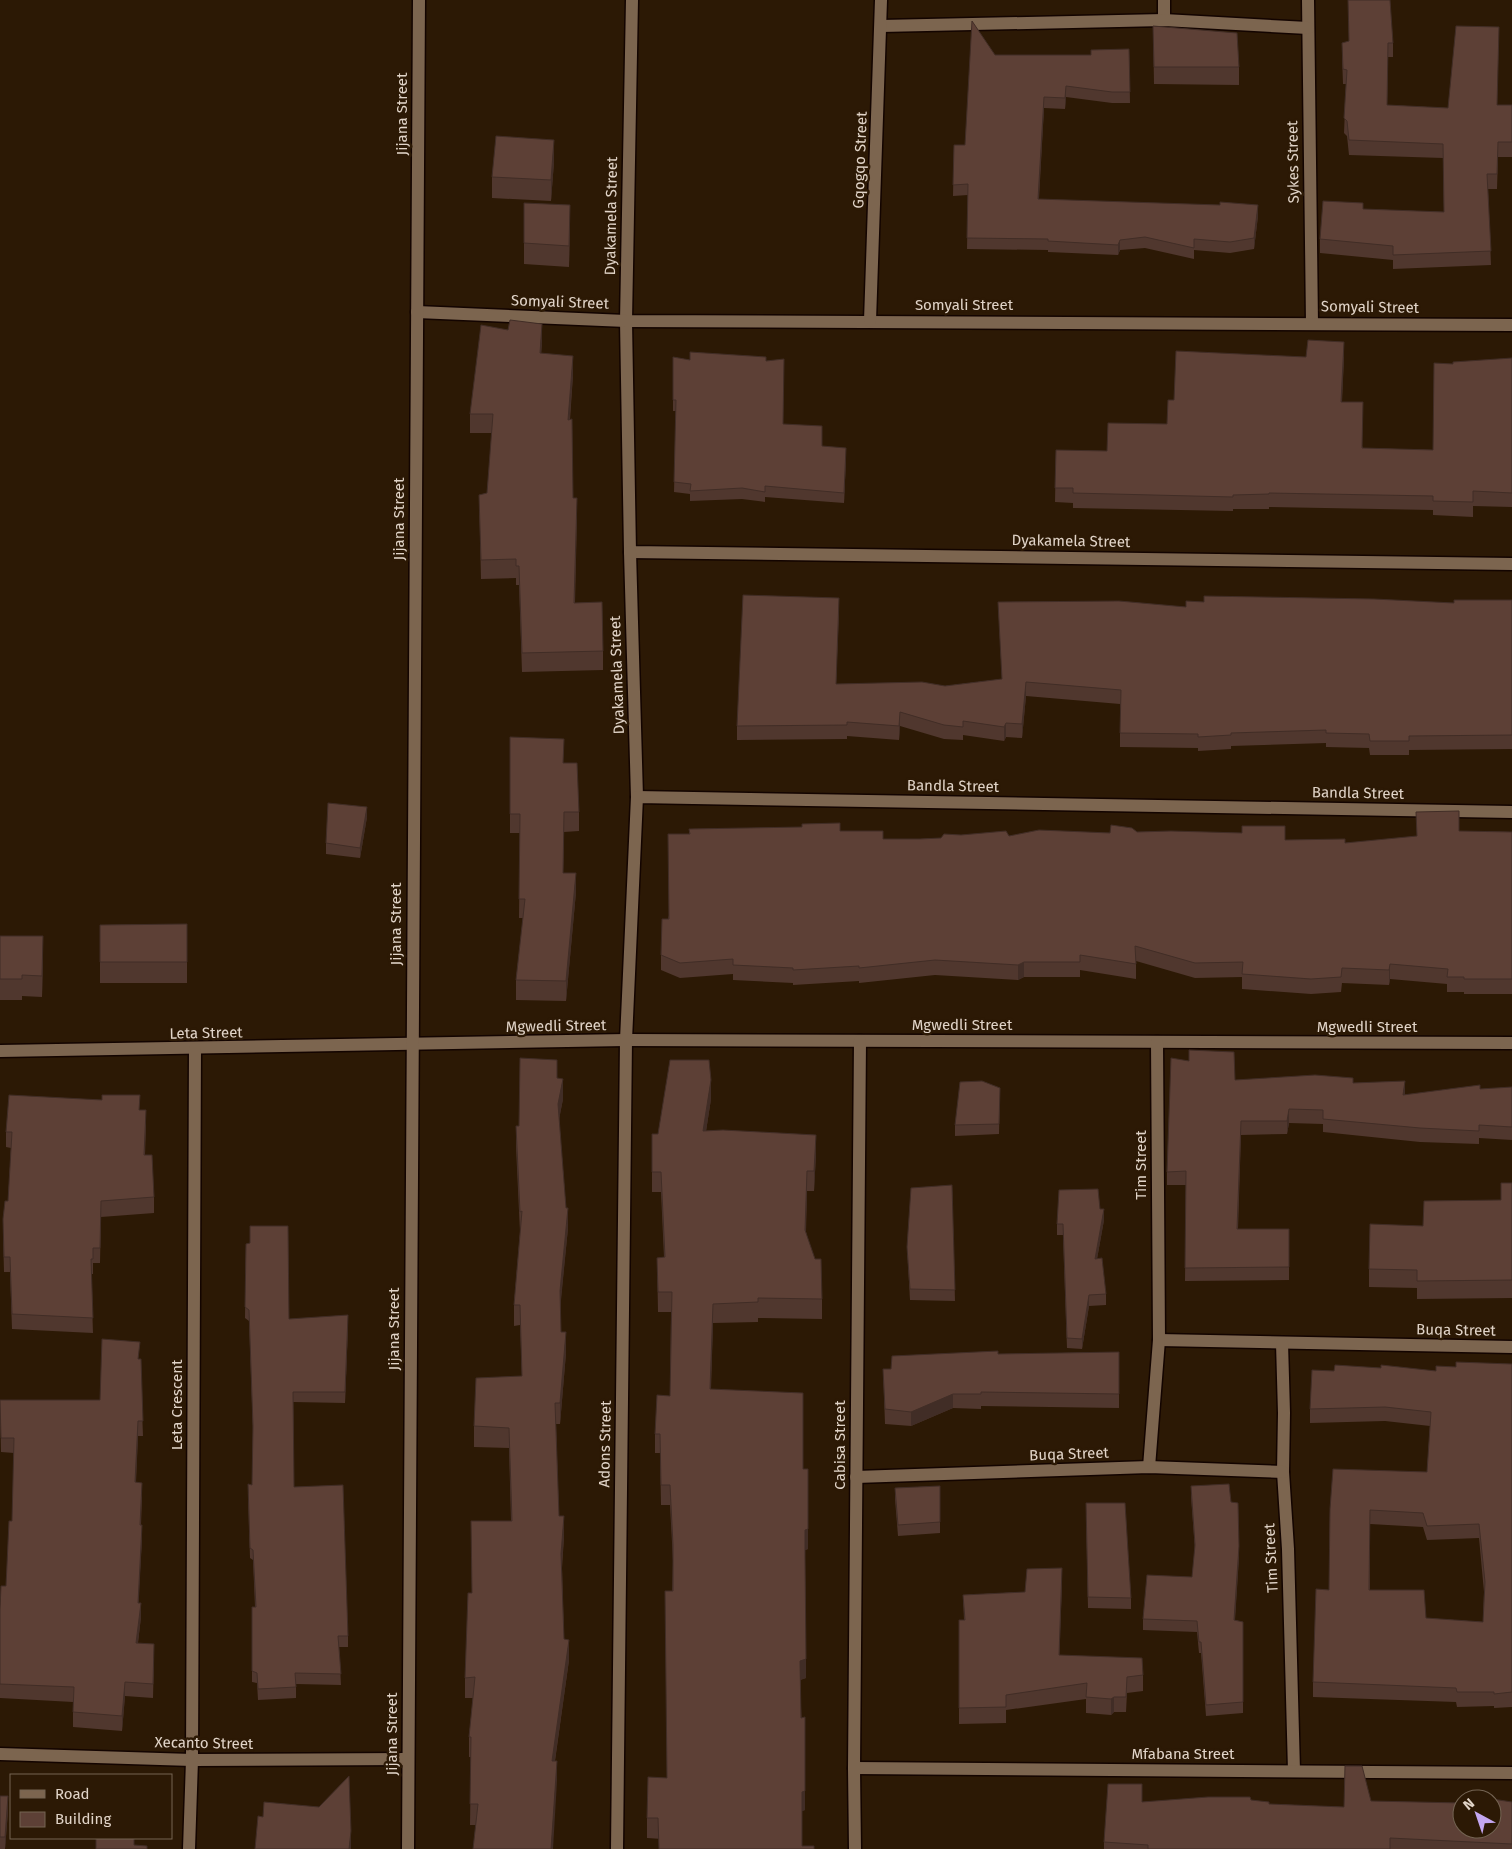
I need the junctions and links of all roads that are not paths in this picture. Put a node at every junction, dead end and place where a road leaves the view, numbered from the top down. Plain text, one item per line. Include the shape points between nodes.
1 (419, 0) edge
2 (632, 0) edge
3 (881, 0) edge
4 (1164, 0) edge
5 (1308, 0) edge
6 (1164, 20) junction
7 (881, 26) junction
8 (1308, 28) junction
9 (417, 312) junction
10 (626, 320) junction
11 (870, 321) junction
12 (1312, 323) junction
13 (1512, 325) edge
14 (630, 552) junction
15 (1512, 564) edge
16 (637, 797) junction
17 (1512, 812) edge
18 (626, 1040) junction
19 (860, 1041) junction
20 (1157, 1042) junction
21 (1512, 1043) edge
22 (412, 1045) junction
23 (195, 1049) junction
24 (0, 1051) edge
25 (1159, 1340) junction
26 (1282, 1343) junction
27 (1512, 1347) edge
28 (1149, 1467) junction
29 (1283, 1472) junction
30 (856, 1477) junction
31 (0, 1754) edge
32 (408, 1759) junction
33 (192, 1760) junction
34 (854, 1768) junction
35 (1294, 1770) junction
36 (1512, 1773) edge
37 (189, 1849) edge
38 (408, 1849) edge
39 (617, 1849) edge
40 (855, 1849) edge

1 - 9 street, Jijana Street
2 - 10 street, Dyakamela Street
3 - 7 street, Gqogqo Street
4 - 6 street
5 - 8 street, Sykes Street
6 - 7 street
6 - 8 street
7 - 11 street, Gqogqo Street
8 - 12 street, Sykes Street
9 - 10 street, Somyali Street
9 - 22 street, Jijana Street
10 - 11 street, Somyali Street
10 - 14 street, Dyakamela Street
11 - 12 street, Somyali Street
12 - 13 street, Somyali Street
14 - 15 street, Dyakamela Street
14 - 16 street, Dyakamela Street
16 - 17 street, Bandla Street
16 - 18 street
18 - 19 street, Mgwedli Street
18 - 22 street, Mgwedli Street
18 - 39 street, Adons Street
19 - 20 street, Mgwedli Street
19 - 30 street, Cabisa Street
20 - 21 street, Mgwedli Street
20 - 25 street, Tim Street
22 - 23 street, Leta Street
22 - 32 street, Jijana Street
23 - 24 street, Leta Street
23 - 33 street, Leta Crescent
25 - 26 street, Buqa Street
25 - 28 street, Tim Street
26 - 27 street, Buqa Street
26 - 29 street, Tim Street
28 - 29 street, Buqa Street
28 - 30 street, Buqa Street
29 - 35 street, Tim Street
30 - 34 street, Cabisa Street
31 - 33 street, Xecanto Street
32 - 33 street, Xecanto Street
32 - 38 street, Jijana Street
33 - 37 street
34 - 35 street, Mfabana Street
34 - 40 street, Cabisa Street
35 - 36 street, Mfabana Street

